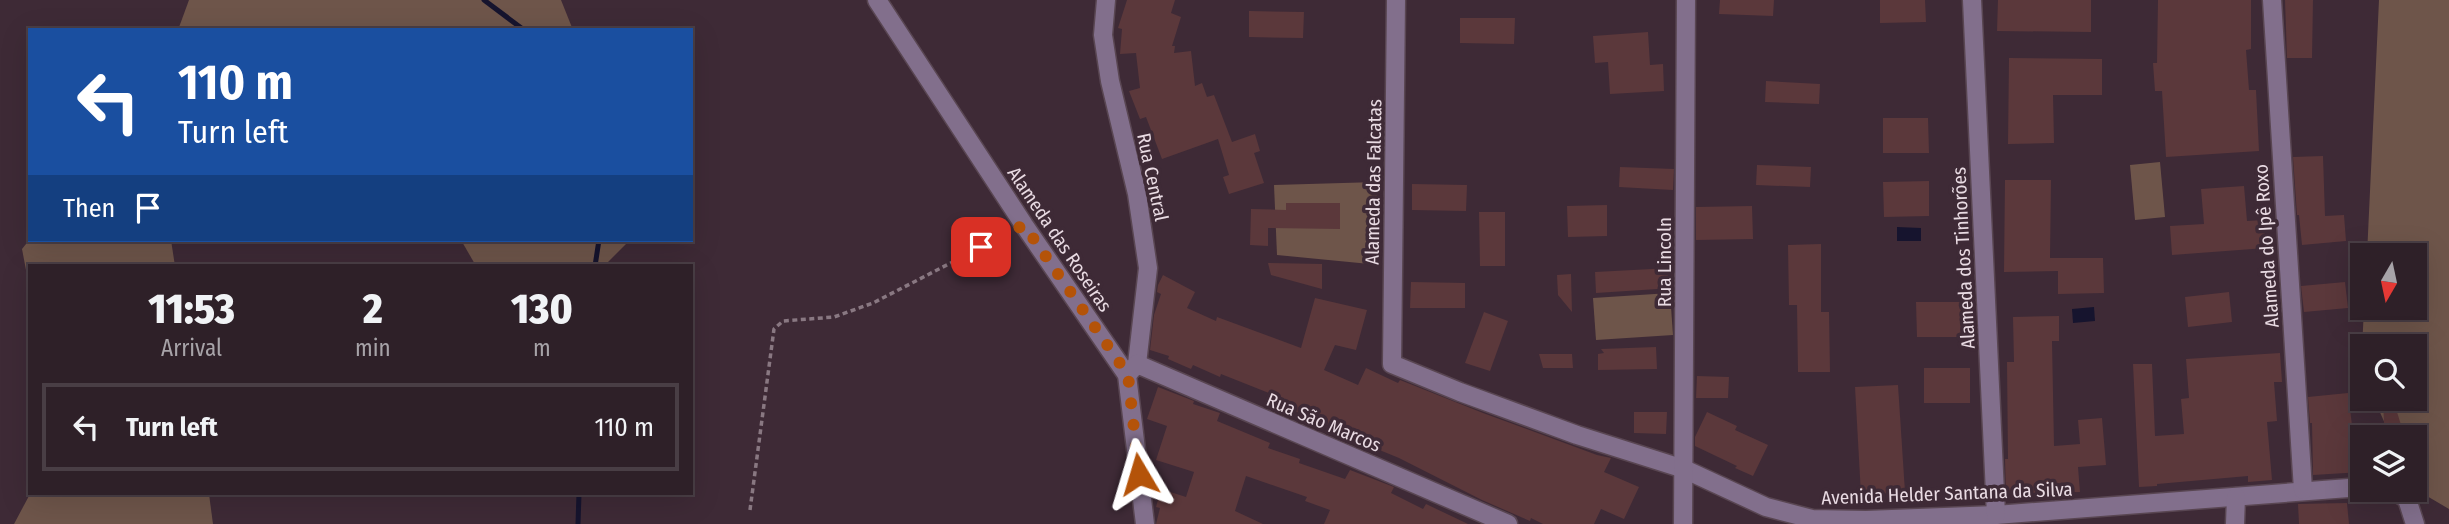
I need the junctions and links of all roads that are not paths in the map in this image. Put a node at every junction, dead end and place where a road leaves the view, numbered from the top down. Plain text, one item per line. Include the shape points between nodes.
1 (877, 0) edge
2 (1106, 0) edge
3 (1396, 0) edge
4 (1686, 0) edge
5 (1972, 0) edge
6 (2272, 0) edge
7 (1392, 364) joint
8 (1132, 370) junction
9 (1684, 469) junction
10 (2350, 488) edge
11 (2303, 490) junction
12 (2236, 497) junction
13 (2404, 502) edge
14 (1996, 515) junction
15 (2054, 518) edge
16 (1866, 522) edge
17 (1145, 524) edge
18 (1508, 524) edge
19 (1684, 524) edge
20 (2235, 524) edge
21 (2415, 524) edge

1 - 8 street, Alameda das Roseiras via 1024,225
2 - 8 street, Rua Central via 1103,35 1110,80 1137,194 1148,268
3 - 7 street, Alameda das Falcatas
4 - 9 street, Rua Lincoln
5 - 14 street, Alameda dos Tinhorões
6 - 11 street, Alameda do Ipê Roxo
7 - 9 street, Avenida Helder Santana da Silva via 1577,435
8 - 17 street, Alameda das Roseiras
8 - 18 street, Rua São Marcos
9 - 16 street, Avenida Helder Santana da Silva via 1766,508 1812,519
9 - 19 street, Rua Lincoln
10 - 11 street, Avenida Helder Santana da Silva
11 - 12 street, Avenida Helder Santana da Silva
12 - 15 street, Avenida Helder Santana da Silva
12 - 20 street
13 - 21 street
14 - 15 street, Avenida Helder Santana da Silva
14 - 16 street, Avenida Helder Santana da Silva

